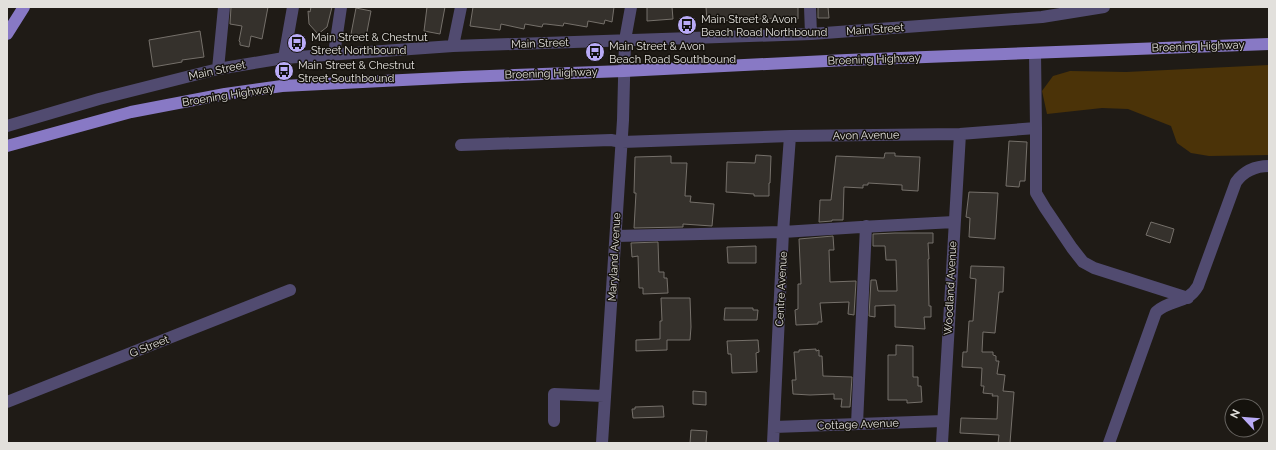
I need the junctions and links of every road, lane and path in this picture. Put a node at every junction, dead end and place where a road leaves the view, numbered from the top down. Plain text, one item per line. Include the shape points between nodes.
1 (24, 7) edge
2 (224, 7) edge
3 (293, 7) edge
4 (341, 7) edge
5 (461, 7) edge
6 (631, 7) edge
7 (810, 7) edge
8 (1033, 7) edge
9 (1104, 7) edge
10 (1042, 17) junction
11 (7, 34) edge
12 (811, 34) junction
13 (625, 40) junction
14 (1269, 44) edge
15 (454, 46) junction
16 (1035, 53) junction
17 (334, 54) junction
18 (284, 58) junction
19 (218, 69) junction
20 (624, 71) junction
21 (7, 126) edge
22 (1036, 128) junction
23 (960, 134) junction
24 (790, 136) junction
25 (622, 142) junction
26 (461, 145) dead end
27 (7, 146) edge
28 (1269, 166) edge
29 (954, 222) junction
30 (866, 226) junction
31 (783, 232) junction
32 (616, 236) junction
33 (1140, 283) junction
34 (290, 290) dead end
35 (1188, 298) junction
36 (1156, 312) junction
37 (604, 396) junction
38 (7, 402) edge
39 (943, 420) junction
40 (554, 421) dead end
41 (857, 424) junction
42 (774, 428) junction
43 (602, 443) edge
44 (773, 443) edge
45 (942, 443) edge
46 (1109, 443) edge

1 - 11 main road
2 - 19 street
3 - 18 street
4 - 17 street
5 - 15 street
6 - 13 street, Maryland Avenue
7 - 12 street
8 - 10 street
9 - 10 street, Main Street
10 - 12 street, Main Street
12 - 13 street, Main Street
13 - 15 street, Main Street
13 - 20 street, Maryland Avenue
14 - 16 main road, Broening Highway
15 - 17 street, Main Street
16 - 20 main road, Broening Highway
16 - 22 street
17 - 18 street, Main Street
18 - 19 street, Main Street
19 - 21 street, Main Street via 99,99
20 - 25 street, Maryland Avenue
20 - 27 main road, Broening Highway via 282,86 131,112
22 - 23 street, Avon Avenue
22 - 33 street via 1036,193 1044,208 1083,262
23 - 24 street, Avon Avenue
23 - 29 street, Woodland Avenue
24 - 25 street, Avon Avenue
24 - 31 street, Centre Avenue
25 - 26 street, Avon Avenue via 611,140
25 - 32 street, Maryland Avenue
28 - 35 street via 1253,168 1240,176 1236,182 1198,286
29 - 30 street
29 - 39 street, Woodland Avenue
30 - 31 street
30 - 41 street
31 - 32 street
31 - 42 street, Centre Avenue
32 - 37 street, Maryland Avenue
33 - 35 street
33 - 36 street via 1156,294
34 - 38 street, G Street
35 - 36 street via 1167,304
36 - 46 street
37 - 40 street via 554,394
37 - 43 street, Maryland Avenue
39 - 41 street, Cottage Avenue
39 - 45 street, Woodland Avenue
41 - 42 street, Cottage Avenue
42 - 44 street, Centre Avenue

